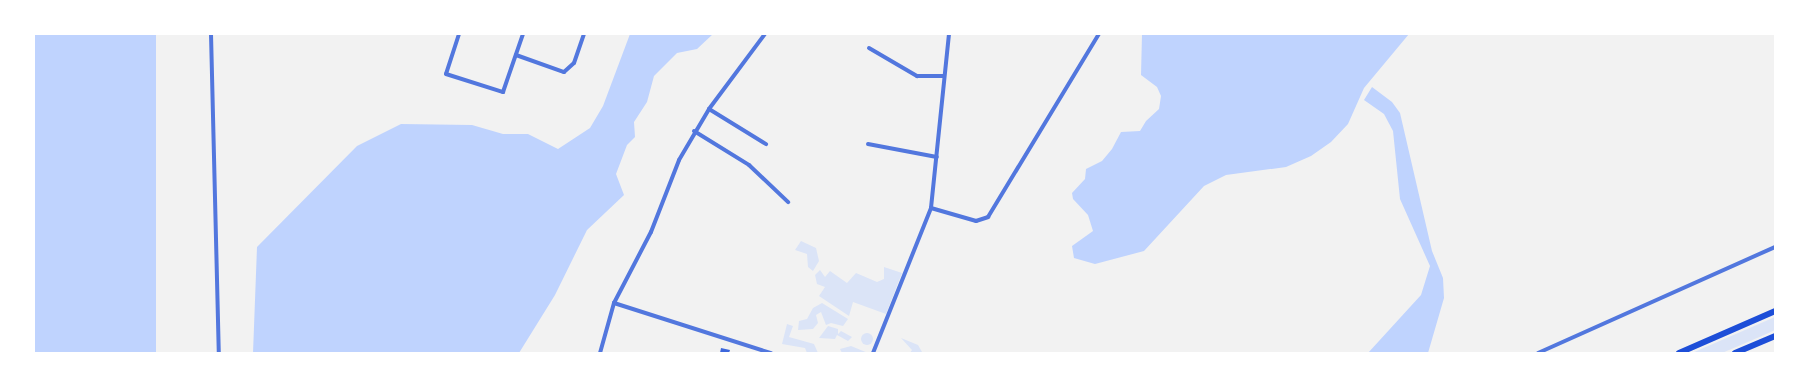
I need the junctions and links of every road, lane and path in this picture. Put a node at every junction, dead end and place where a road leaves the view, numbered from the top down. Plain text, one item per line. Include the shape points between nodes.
1 (211, 34) edge
2 (459, 34) edge
3 (523, 34) edge
4 (584, 34) edge
5 (765, 34) edge
6 (949, 34) edge
7 (1100, 34) edge
8 (869, 48) dead end
9 (516, 55) junction
10 (943, 76) junction
11 (708, 109) junction
12 (694, 131) junction
13 (766, 144) dead end
14 (868, 144) dead end
15 (936, 158) junction
16 (788, 202) dead end
17 (931, 208) junction
18 (1775, 247) edge
19 (614, 303) junction
20 (1775, 311) edge
21 (1775, 336) edge
22 (219, 353) edge
23 (600, 353) edge
24 (771, 353) edge
25 (873, 353) edge
26 (1538, 353) edge
27 (1679, 353) edge
28 (1735, 353) edge

1 - 22 street
2 - 9 street via 446,74 504,92
3 - 9 street
4 - 9 street via 574,64 564,72
5 - 11 street
6 - 10 street
7 - 17 street via 988,217 976,221
8 - 10 street via 917,76
10 - 15 street
11 - 12 street
11 - 13 street
12 - 16 street via 749,165
12 - 19 street via 651,232
14 - 15 street
15 - 17 street
17 - 25 street
18 - 26 street
19 - 23 street
19 - 24 street
20 - 27 highway
21 - 28 highway

